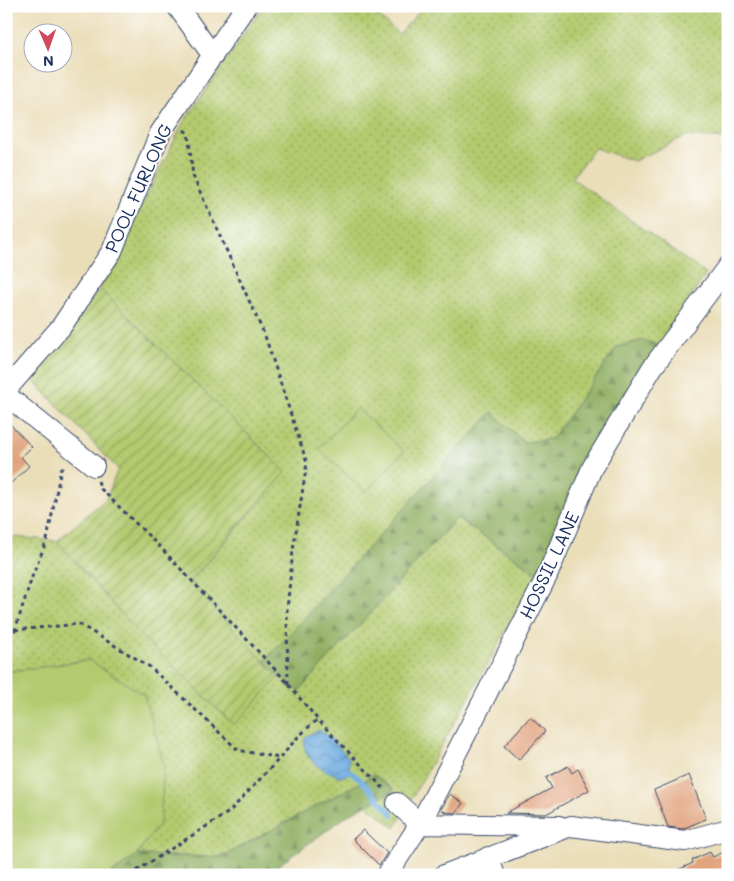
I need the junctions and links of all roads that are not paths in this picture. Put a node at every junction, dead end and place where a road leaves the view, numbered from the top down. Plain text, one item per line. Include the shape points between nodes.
1 (177, 6) edge
2 (246, 6) edge
3 (213, 56) junction
4 (728, 266) edge
5 (6, 390) edge
6 (6, 395) edge
7 (94, 466) road end
8 (397, 803) road end
9 (420, 824) junction
10 (570, 826) junction
11 (728, 829) edge
12 (492, 866) edge
13 (387, 875) edge
14 (444, 875) edge

1 - 3 street
2 - 3 street, POOL FURLONG
3 - 5 street, POOL FURLONG via 160,133 112,251 61,327
4 - 9 street, HOSSIL LANE via 652,368 592,468 547,576
6 - 7 street
8 - 9 street
9 - 10 street
9 - 13 street, HOSSIL LANE
10 - 11 street via 685,841
10 - 12 street
12 - 14 street

